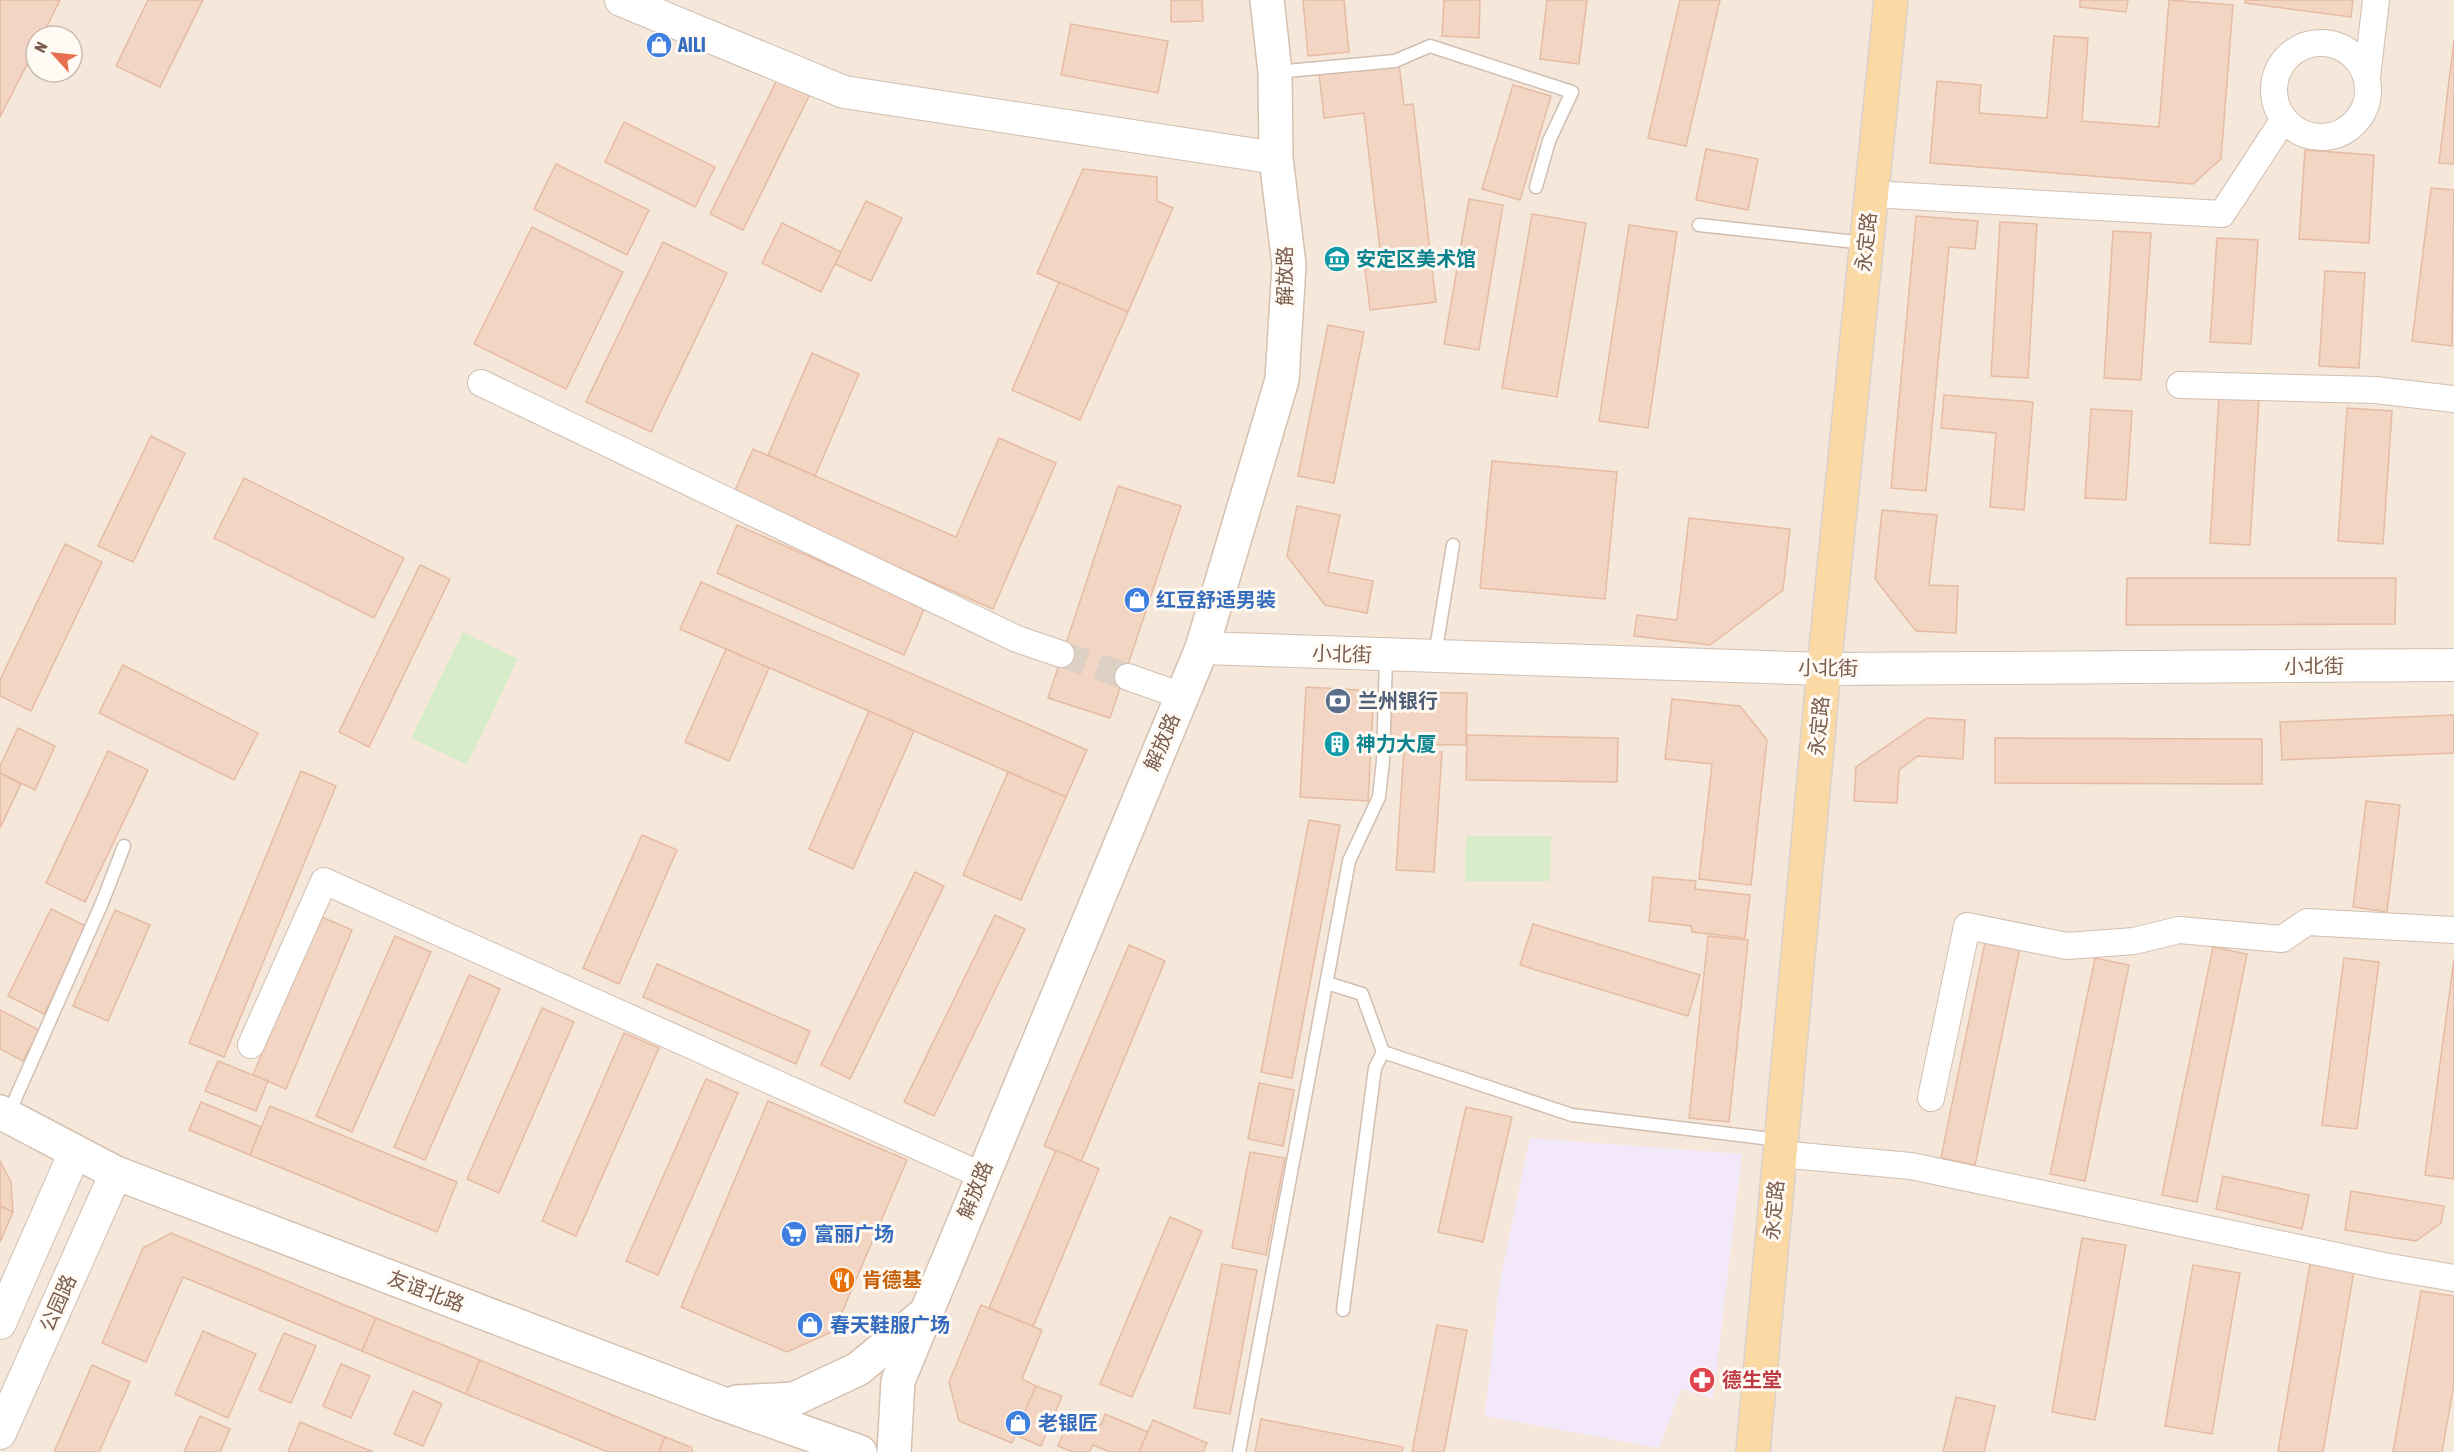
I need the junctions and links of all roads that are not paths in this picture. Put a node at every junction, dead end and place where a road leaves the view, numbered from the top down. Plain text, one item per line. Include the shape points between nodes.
1 (621, 0) edge
2 (1267, 0) edge
3 (1890, 0) edge
4 (2376, 0) edge
5 (1275, 72) junction
6 (2367, 77) junction
7 (2284, 119) junction
8 (1276, 158) junction
9 (1536, 187) dead end
10 (1870, 194) junction
11 (1699, 225) dead end
12 (1866, 243) junction
13 (481, 383) dead end
14 (2180, 386) dead end
15 (2454, 399) edge
16 (1453, 545) dead end
17 (1202, 648) junction
18 (1061, 654) tunnel mouth
19 (1386, 656) junction
20 (1435, 656) junction
21 (2454, 665) edge
22 (1824, 669) junction
23 (1128, 677) tunnel mouth
24 (1182, 696) junction
25 (124, 846) dead end
26 (2454, 930) edge
27 (1327, 983) junction
28 (250, 1045) dead end
29 (1383, 1052) junction
30 (1931, 1098) dead end
31 (4, 1114) edge
32 (1780, 1147) junction
33 (75, 1152) junction
34 (117, 1173) junction
35 (981, 1175) junction
36 (2454, 1278) edge
37 (1343, 1310) dead end
38 (925, 1314) junction
39 (0, 1323) edge
40 (721, 1403) junction
41 (0, 1433) edge
42 (860, 1452) edge
43 (894, 1452) edge
44 (1239, 1452) edge
45 (1753, 1452) edge

1 - 8 street via 844,92
2 - 5 main road, 解放路
3 - 10 main road, 永定路
4 - 6 street
5 - 8 main road, 解放路
5 - 9 lane via 1395,61 1430,46 1572,92 1549,141
6 - 7 street via 2368,95 2362,113 2350,127 2334,135 2316,136 2298,130
6 - 7 street via 2359,60 2345,48 2309,44 2293,52 2281,66 2275,84 2276,102
7 - 10 street via 2222,214
8 - 17 main road, 解放路 via 1289,266 1282,380
10 - 12 main road, 永定路
11 - 12 lane
12 - 22 main road, 永定路
13 - 18 street via 1017,639
14 - 15 street via 2375,390
16 - 20 lane
17 - 19 street, 小北街
17 - 24 main road, 解放路
19 - 20 street, 小北街
19 - 27 lane via 1379,797 1349,861
20 - 22 street, 小北街
21 - 22 street, 小北街
22 - 32 main road, 永定路
23 - 24 street
24 - 35 main road, 解放路
25 - 31 lane via 102,903
26 - 30 street via 2307,922 2282,939 2179,930 2134,941 2067,946 1967,926
27 - 29 lane via 1362,994
27 - 44 lane
28 - 35 street via 324,881
29 - 32 lane via 1572,1115
29 - 37 lane via 1375,1068
31 - 33 main road, 友谊北路
32 - 36 street via 1911,1166
32 - 45 main road, 永定路
33 - 34 main road, 友谊北路
33 - 39 street
34 - 40 main road, 友谊北路
34 - 41 street, 公园路
35 - 38 main road, 解放路
38 - 40 main road via 858,1369 794,1399
38 - 43 main road, 解放路 via 897,1381
40 - 42 main road, 友谊北路

